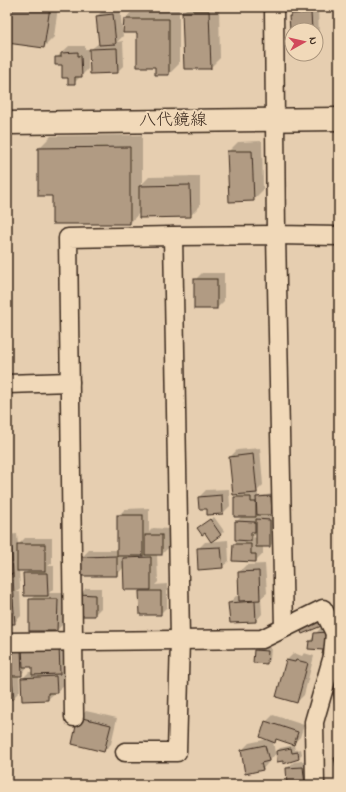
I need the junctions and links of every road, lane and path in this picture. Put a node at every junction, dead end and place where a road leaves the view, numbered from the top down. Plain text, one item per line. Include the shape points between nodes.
1 (274, 7) edge
2 (276, 119) junction
3 (339, 119) edge
4 (7, 123) edge
5 (276, 235) junction
6 (173, 236) junction
7 (339, 236) edge
8 (70, 382) junction
9 (7, 384) edge
10 (284, 628) junction
11 (337, 634) edge
12 (180, 639) junction
13 (73, 640) junction
14 (7, 642) edge
15 (74, 717) dead end
16 (125, 752) dead end
17 (314, 785) edge

1 - 2 street
2 - 3 main road, 八代鏡線
2 - 4 main road, 八代鏡線
2 - 5 street
5 - 6 street
5 - 7 street
5 - 10 street
6 - 8 street via 68,238
6 - 12 street
8 - 9 street
8 - 13 street
10 - 11 street via 323,608
10 - 12 street via 262,639
11 - 17 street via 314,722
12 - 13 street
12 - 16 street via 177,752
13 - 14 street
13 - 15 street

